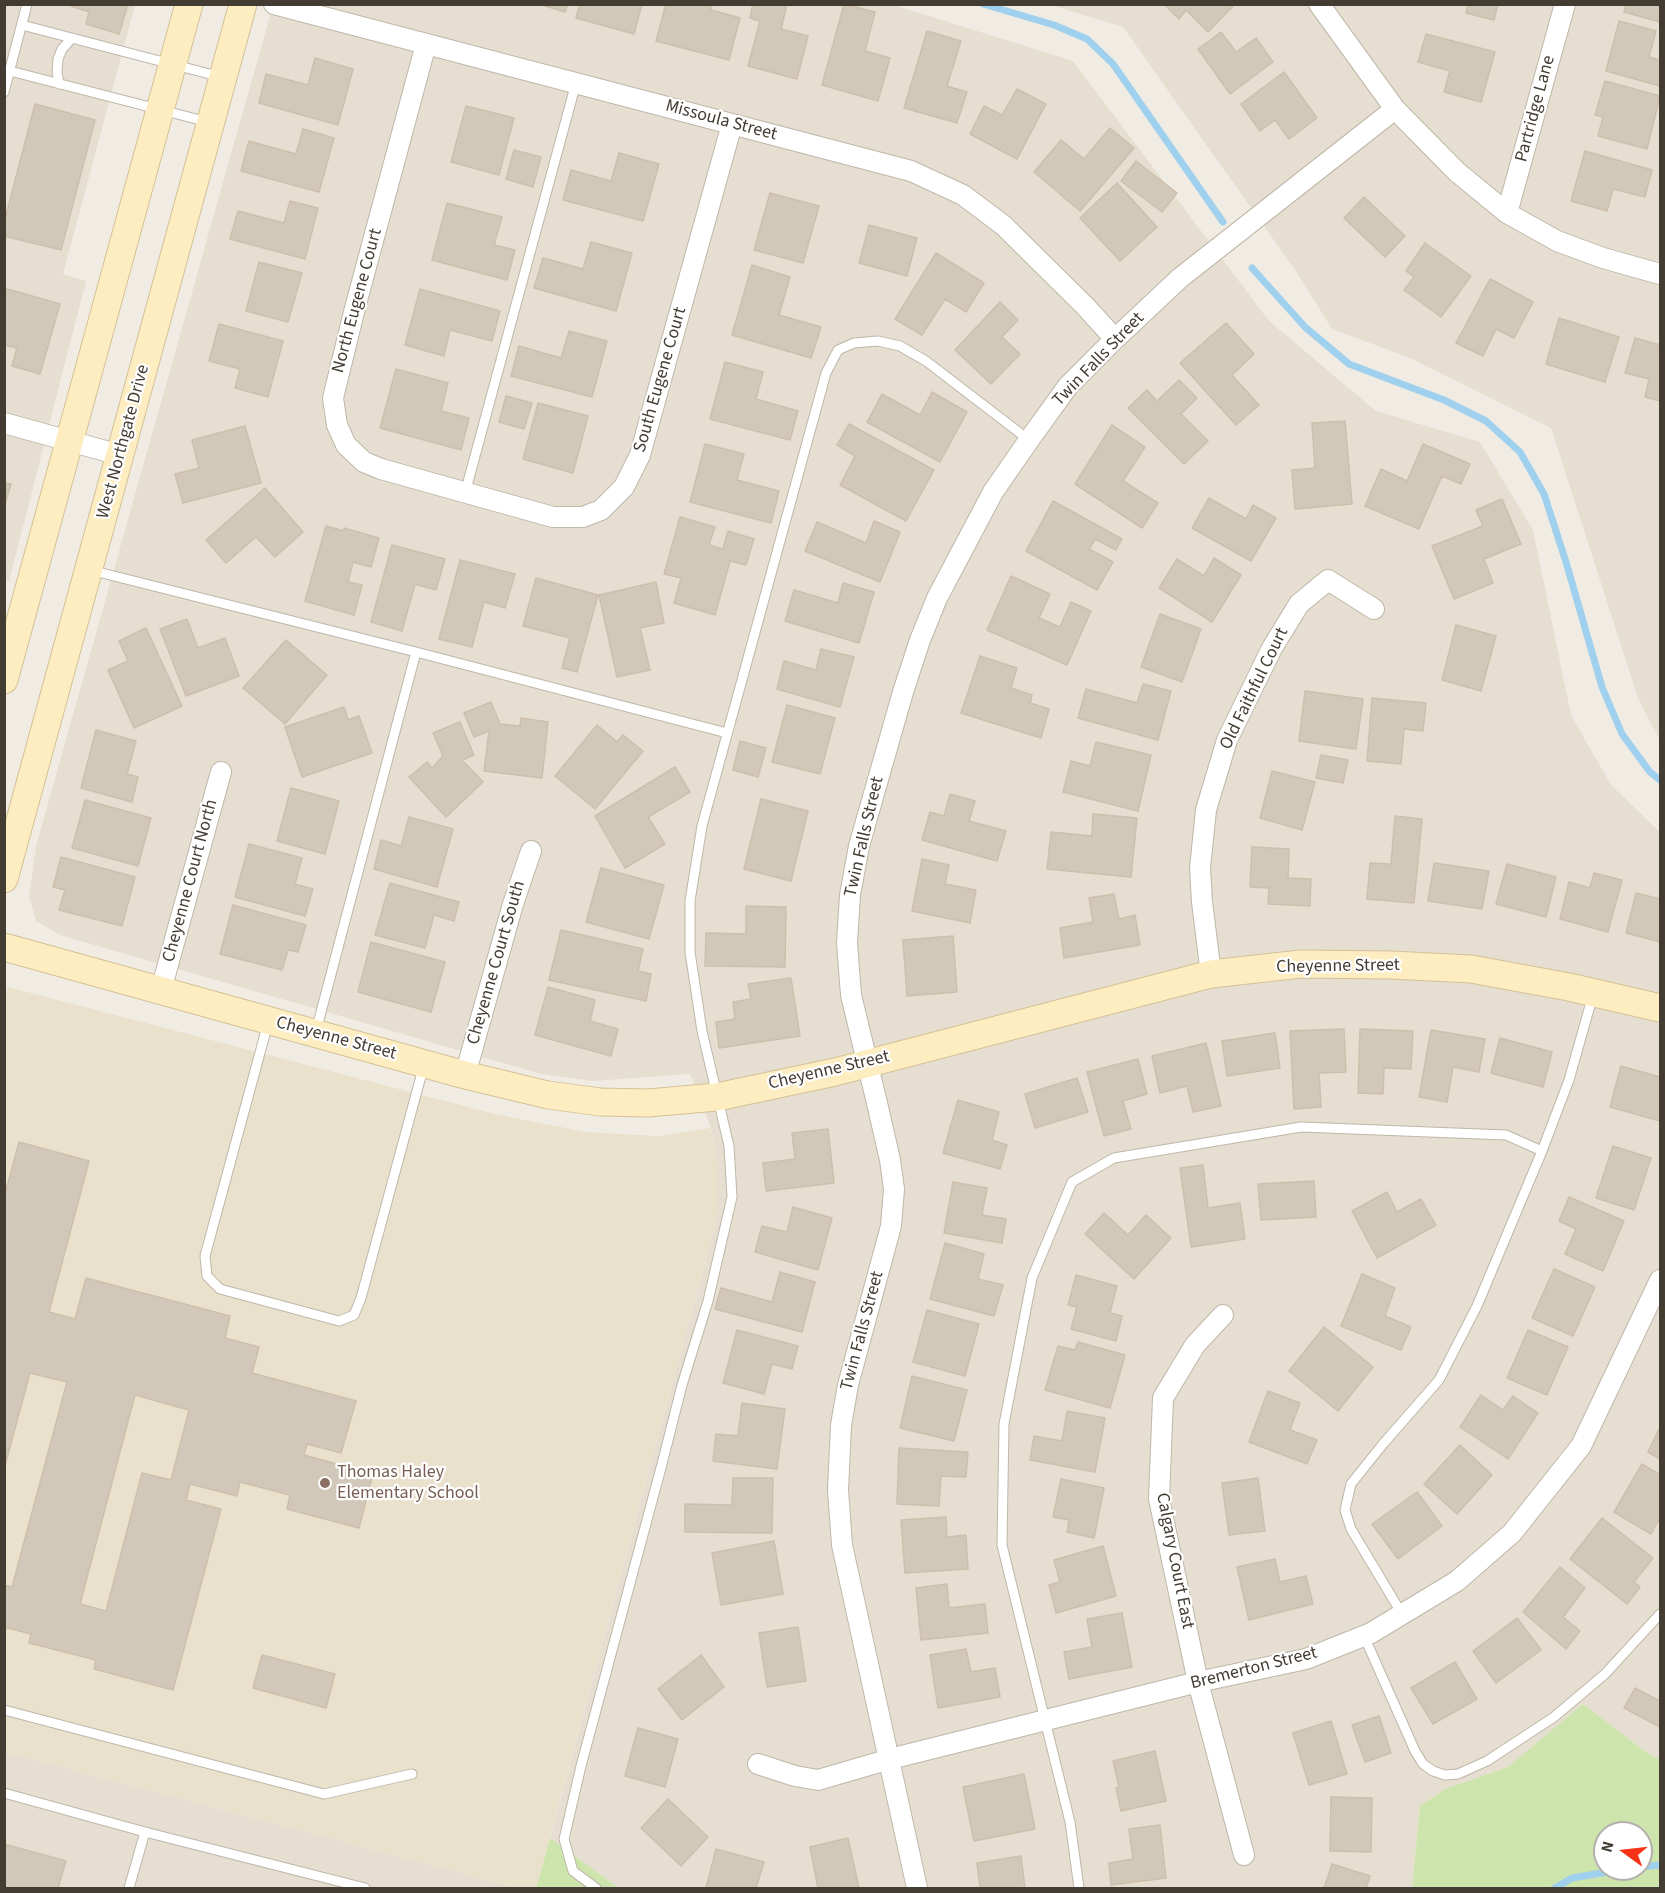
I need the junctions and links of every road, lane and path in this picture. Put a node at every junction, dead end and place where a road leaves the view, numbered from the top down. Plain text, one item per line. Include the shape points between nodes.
1 (27, 4) edge
2 (189, 4) edge
3 (243, 4) edge
4 (274, 4) edge
5 (1319, 4) edge
6 (1565, 4) edge
7 (22, 25) junction
8 (72, 38) junction
9 (426, 44) junction
10 (172, 64) junction
11 (10, 71) junction
12 (224, 77) junction
13 (576, 83) junction
14 (59, 84) junction
15 (4, 92) edge
16 (1395, 109) junction
17 (160, 110) junction
18 (211, 123) junction
19 (732, 124) junction
20 (1507, 213) junction
21 (1660, 270) edge
22 (1114, 339) junction
23 (4, 423) edge
24 (1029, 440) junction
25 (69, 441) junction
26 (120, 455) junction
27 (458, 492) junction
28 (89, 570) junction
29 (1374, 609) dead end
30 (416, 652) junction
31 (4, 680) edge
32 (727, 734) junction
33 (221, 772) dead end
34 (531, 851) dead end
35 (4, 879) edge
36 (4, 947) edge
37 (1211, 974) junction
38 (161, 990) junction
39 (1594, 993) junction
40 (1660, 1008) edge
41 (268, 1020) junction
42 (316, 1033) junction
43 (867, 1063) junction
44 (425, 1064) junction
45 (465, 1075) junction
46 (717, 1097) junction
47 (1542, 1151) junction
48 (1660, 1280) edge
49 (1223, 1315) dead end
50 (1402, 1614) junction
51 (1660, 1614) edge
52 (1364, 1636) junction
53 (1198, 1682) junction
54 (4, 1710) edge
55 (1045, 1721) junction
56 (890, 1760) junction
57 (758, 1764) dead end
58 (412, 1774) dead end
59 (4, 1792) edge
60 (145, 1832) junction
61 (1244, 1855) dead end
62 (129, 1888) edge
63 (365, 1888) edge
64 (596, 1888) edge
65 (918, 1888) edge
66 (1079, 1888) edge

1 - 7 lane
2 - 10 street
3 - 12 street, West Northgate Drive
4 - 9 street, Missoula Street
5 - 16 street
6 - 20 street, Partridge Lane
7 - 8 lane
7 - 11 lane
8 - 10 lane
8 - 14 lane via 58,59
9 - 13 street, Missoula Street
9 - 27 street, North Eugene Court via 333,398 337,425 346,445 364,462
10 - 12 lane
10 - 17 street
11 - 14 lane
11 - 15 lane
12 - 18 street, West Northgate Drive
13 - 19 street, Missoula Street
13 - 27 lane
14 - 17 lane
16 - 20 street via 1456,172
16 - 22 street, Twin Falls Street via 1180,278
17 - 18 lane
17 - 25 street
18 - 26 street, West Northgate Drive
19 - 22 street, Missoula Street via 911,171 963,195 1003,225
19 - 27 street, South Eugene Court via 640,455 624,487 601,510 583,517 553,517
20 - 21 street via 1557,241 1603,258
22 - 24 street, Twin Falls Street via 1068,386
23 - 25 street
24 - 32 lane via 926,361 900,346 878,341 854,343 838,350 826,373
24 - 43 street, Twin Falls Street via 993,492 937,598 903,692 860,846 850,895 847,943 851,995
25 - 26 street
25 - 31 street via 19,608
26 - 28 street, West Northgate Drive
28 - 30 lane
28 - 35 street, West Northgate Drive
29 - 37 street, Old Faithful Court via 1328,580 1299,604 1272,648 1227,740 1206,810 1200,868
30 - 32 lane
30 - 42 lane
32 - 46 lane via 702,826 690,901 690,952
33 - 38 street, Cheyenne Court North
34 - 45 street, Cheyenne Court South
36 - 38 street, Cheyenne Street
37 - 39 street, Cheyenne Street via 1301,964 1391,965 1471,969
37 - 43 street, Cheyenne Street
38 - 41 street, Cheyenne Street
39 - 40 street, Cheyenne Street
39 - 47 lane via 1569,1080
41 - 42 street, Cheyenne Street
41 - 44 lane via 205,1256 207,1276 220,1289 339,1321 354,1314
42 - 44 street, Cheyenne Street
43 - 46 street, Cheyenne Street
43 - 56 street, Twin Falls Street via 894,1189 891,1226 848,1385 841,1425 838,1490 842,1545
44 - 45 street, Cheyenne Street
45 - 46 street, Cheyenne Street via 548,1095 600,1102 648,1103
46 - 64 lane via 729,1146 732,1197 708,1301 580,1766 564,1839 573,1871
47 - 50 lane via 1477,1306 1439,1380 1351,1484 1345,1510 1351,1529
47 - 55 lane via 1506,1135 1300,1127 1114,1158 1072,1182 1032,1278 1004,1424 1002,1545
48 - 50 street, Bremerton Street via 1581,1446 1512,1533 1457,1581
49 - 53 street, Calgary Court East via 1196,1345 1163,1398 1159,1499
50 - 52 street, Bremerton Street
51 - 52 lane via 1605,1674 1554,1717 1487,1761 1458,1774 1444,1775 1423,1764
52 - 53 street, Bremerton Street via 1306,1659
53 - 55 street, Bremerton Street
53 - 61 street, Calgary Court East
54 - 58 lane via 324,1794
55 - 56 street, Bremerton Street
55 - 66 lane via 1070,1822
56 - 57 street, Bremerton Street via 819,1780
56 - 65 street, Twin Falls Street
59 - 60 lane
60 - 62 lane
60 - 63 lane

